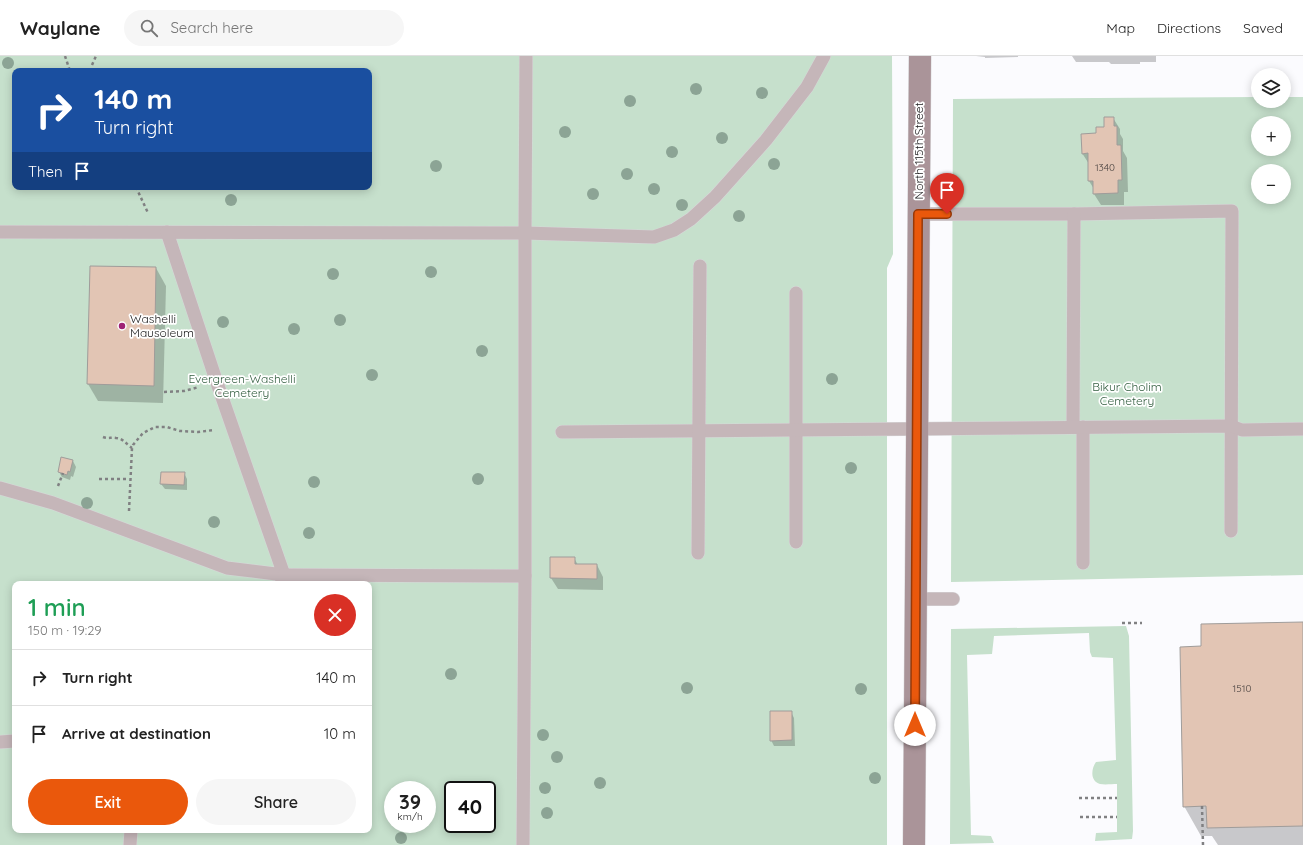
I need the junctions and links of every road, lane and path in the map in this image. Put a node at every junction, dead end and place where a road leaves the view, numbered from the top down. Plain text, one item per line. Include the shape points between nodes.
1 (65, 56) edge
2 (96, 56) edge
3 (526, 56) edge
4 (824, 56) edge
5 (920, 56) edge
6 (69, 68) edge
7 (92, 68) edge
8 (138, 190) edge
9 (918, 214) junction
10 (1074, 214) junction
11 (0, 232) edge
12 (161, 232) junction
13 (524, 233) junction
14 (700, 266) dead end
15 (796, 293) dead end
16 (216, 380) junction
17 (164, 392) dead end
18 (232, 425) junction
19 (1231, 426) junction
20 (1078, 427) junction
21 (917, 428) junction
22 (796, 429) junction
23 (1303, 429) edge
24 (699, 430) junction
25 (562, 432) dead end
26 (103, 437) dead end
27 (132, 448) junction
28 (100, 479) dead end
29 (129, 479) junction
30 (0, 488) edge
31 (128, 531) junction
32 (1231, 531) dead end
33 (796, 542) dead end
34 (698, 553) dead end
35 (1083, 563) dead end
36 (525, 576) junction
37 (282, 580) edge
38 (916, 599) junction
39 (953, 599) dead end
40 (1122, 623) dead end
41 (1142, 623) dead end
42 (12, 741) edge
43 (0, 742) edge
44 (1080, 798) dead end
45 (1117, 798) dead end
46 (1202, 806) dead end
47 (1080, 817) dead end
48 (1117, 817) dead end
49 (130, 833) edge
50 (130, 845) edge
51 (523, 845) edge
52 (914, 845) edge
53 (1203, 845) edge

1 - 6 path
2 - 7 path
3 - 13 lane
4 - 13 lane via 807,87 766,140 715,198 674,230 654,237
5 - 9 street, North 115th Street
8 - 12 path
9 - 10 lane
9 - 21 street, North 115th Street
10 - 19 lane via 1232,211
10 - 20 lane
11 - 12 lane
12 - 13 lane
12 - 16 lane
13 - 36 lane
14 - 24 lane
15 - 22 lane
16 - 17 path via 184,391
16 - 18 lane
18 - 27 path via 198,432 155,427 144,433
18 - 37 lane
19 - 20 lane
19 - 23 lane via 1242,430
19 - 32 lane
20 - 21 lane
20 - 35 lane
21 - 22 lane
21 - 38 street, North 115th Street
22 - 24 lane
22 - 33 lane
24 - 25 lane
24 - 34 lane
26 - 27 path via 121,439
27 - 29 path
28 - 29 path
29 - 31 path
30 - 31 lane via 53,503
31 - 37 lane via 227,568
36 - 37 lane
36 - 51 lane
38 - 39 lane
38 - 52 street, North 115th Street
40 - 41 path
42 - 43 lane
44 - 45 path
46 - 53 path
47 - 48 path
49 - 50 lane

